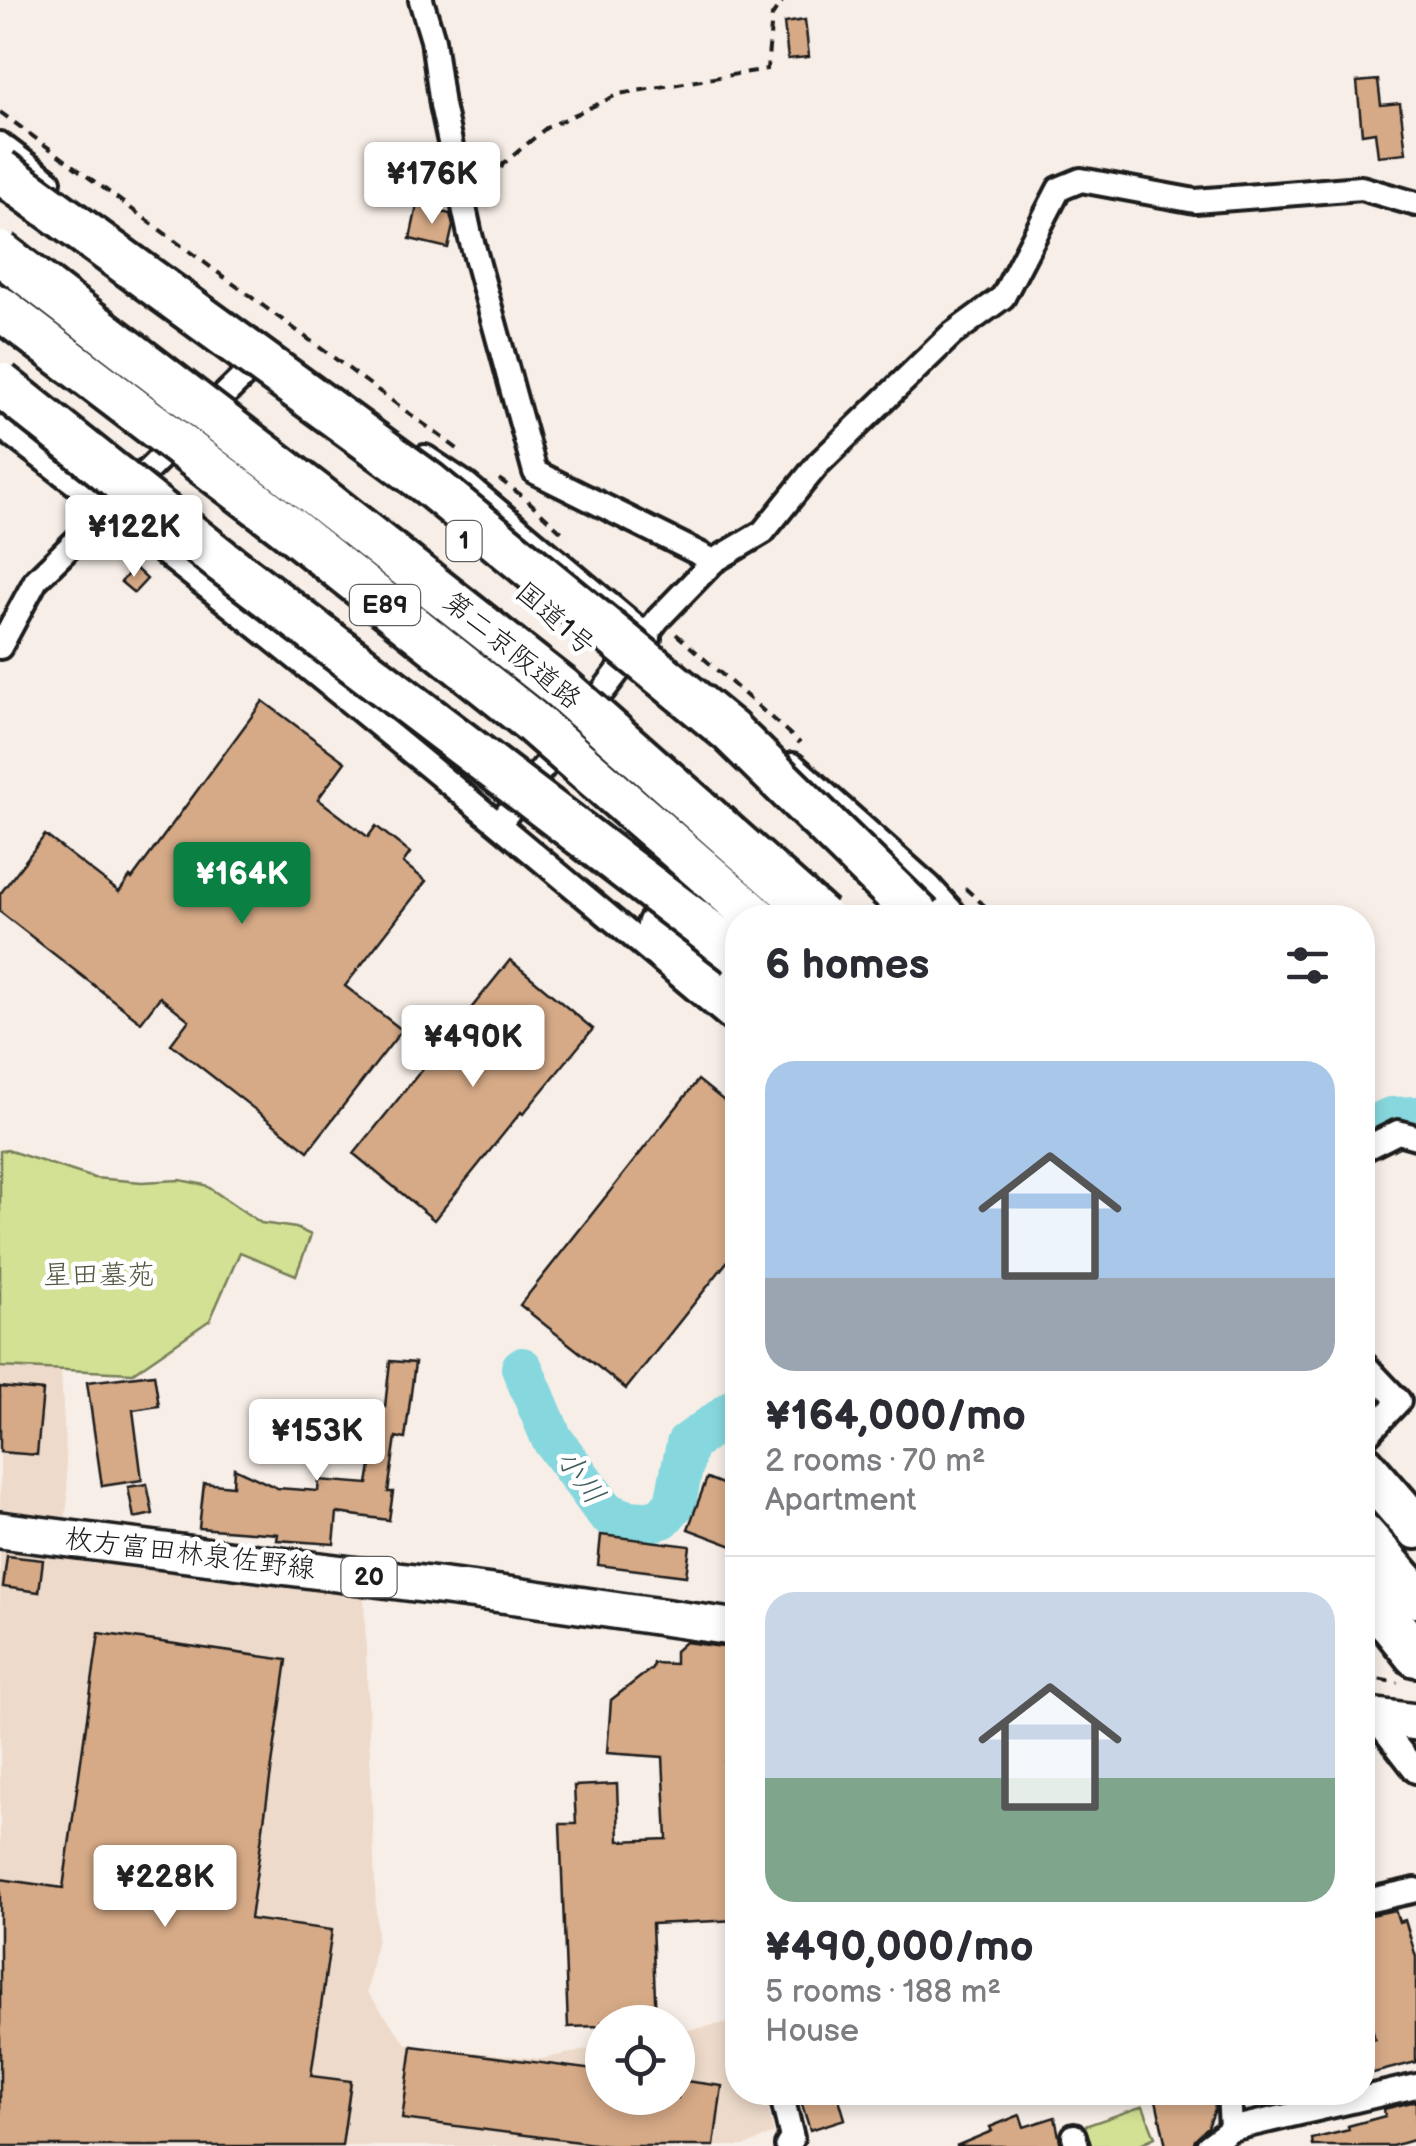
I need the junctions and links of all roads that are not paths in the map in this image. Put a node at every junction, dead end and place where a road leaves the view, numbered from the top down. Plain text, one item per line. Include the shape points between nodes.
1 (420, 0) edge
2 (0, 144) edge
3 (0, 171) edge
4 (0, 204) edge
5 (1416, 204) edge
6 (0, 252) edge
7 (0, 308) edge
8 (270, 351) junction
9 (0, 364) edge
10 (0, 384) edge
11 (0, 426) edge
12 (108, 508) junction
13 (714, 561) junction
14 (647, 636) junction
15 (0, 647) edge
16 (499, 824) junction
17 (742, 905) edge
18 (806, 905) edge
19 (884, 905) edge
20 (908, 905) edge
21 (946, 905) edge
22 (725, 944) edge
23 (725, 983) edge
24 (725, 1015) edge
25 (1416, 1137) edge
26 (1375, 1144) edge
27 (1375, 1376) edge
28 (1375, 1430) edge
29 (1375, 1453) edge
30 (1375, 1461) edge
31 (1416, 1488) edge
32 (1416, 1527) edge
33 (0, 1530) edge
34 (1375, 1549) edge
35 (1416, 1596) edge
36 (1375, 1611) edge
37 (725, 1626) edge
38 (1406, 1669) edge
39 (1375, 1717) edge
40 (1416, 1722) edge
41 (1375, 1724) edge
42 (1416, 1771) edge
43 (1416, 1890) edge
44 (1375, 1899) edge
45 (1416, 2086) edge
46 (1375, 2096) edge
47 (783, 2105) edge
48 (1230, 2105) edge
49 (1334, 2105) edge
50 (1231, 2129) junction
51 (787, 2146) edge
52 (1208, 2146) edge

1 - 13 street via 470,235 536,472
2 - 8 street
3 - 20 highway, bridge via 429,484 730,731
4 - 19 highway, 国道1号 / 1 via 470,544
5 - 13 street via 1361,188 1195,201 1081,180 1059,189 1003,297 951,335 871,412 763,532
6 - 18 highway, 第二京阪道路 / E89, bridge via 561,688
7 - 17 highway, 第二京阪道路 / E89, bridge via 530,720
8 - 12 street
8 - 14 street via 467,485
9 - 23 highway, bridge via 426,684 659,926
10 - 22 highway, bridge
11 - 12 street
12 - 15 street via 36,580
12 - 16 street
13 - 14 street
14 - 16 street
14 - 21 street
16 - 24 street
25 - 26 street via 1398,1132
27 - 28 street via 1399,1401
29 - 31 highway
30 - 32 highway
33 - 37 main road, 枚方富田林泉佐野線 / 20
34 - 35 highway
36 - 38 highway
39 - 40 main road
41 - 42 street
43 - 44 street
45 - 46 street
47 - 51 street via 792,2138
48 - 50 street
49 - 50 street
50 - 52 street

